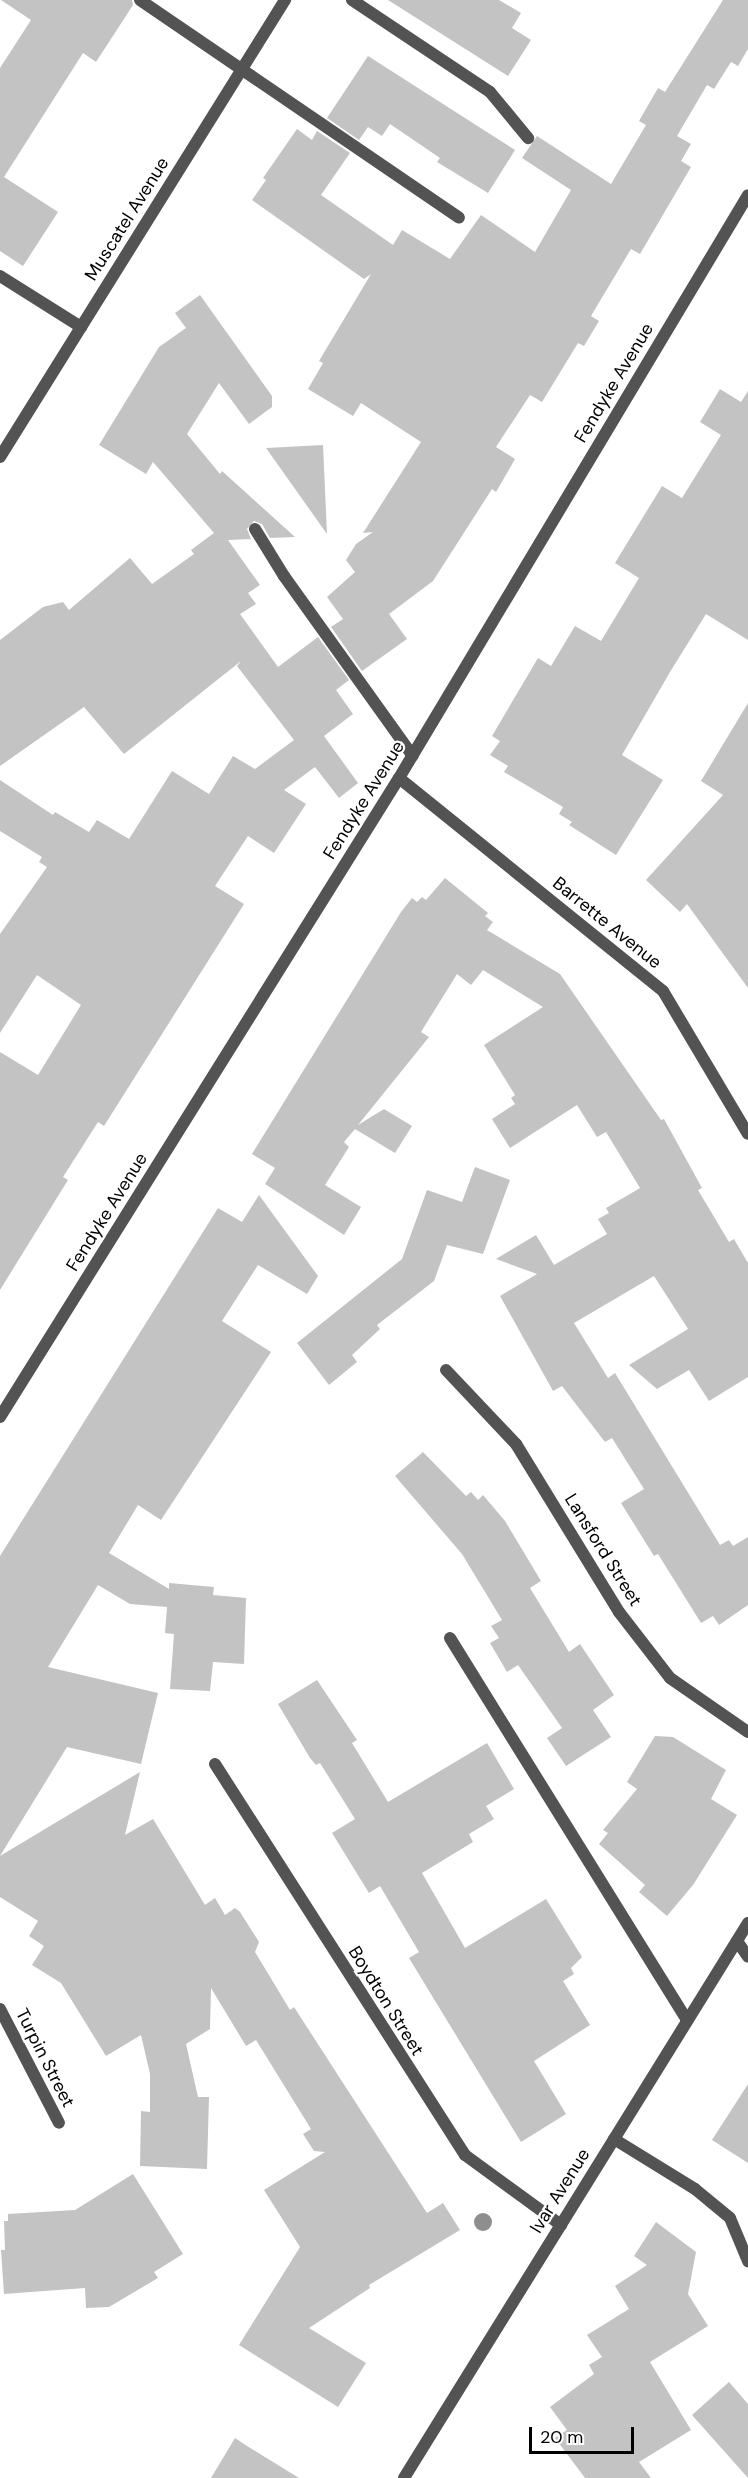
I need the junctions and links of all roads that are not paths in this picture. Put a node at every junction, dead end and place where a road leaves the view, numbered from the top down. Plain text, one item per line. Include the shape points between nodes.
1 (140, 0) edge
2 (285, 0) edge
3 (352, 0) edge
4 (243, 68) junction
5 (528, 138) dead end
6 (748, 195) edge
7 (459, 218) dead end
8 (0, 276) edge
9 (81, 327) junction
10 (0, 457) edge
11 (255, 529) dead end
12 (413, 756) junction
13 (399, 778) junction
14 (748, 1134) edge
15 (446, 1370) dead end
16 (0, 1417) edge
17 (450, 1638) dead end
18 (748, 1732) edge
19 (215, 1764) dead end
20 (748, 1923) edge
21 (737, 1941) junction
22 (748, 1957) edge
23 (0, 2009) edge
24 (687, 2020) junction
25 (59, 2123) dead end
26 (614, 2139) junction
27 (561, 2225) junction
28 (748, 2261) edge
29 (404, 2478) edge

1 - 4 street
2 - 4 street, Muscatel Avenue
3 - 5 street via 490,92
4 - 7 street
4 - 9 street, Muscatel Avenue
6 - 12 street, Fendyke Avenue
8 - 9 street
9 - 10 street, Muscatel Avenue
11 - 12 street via 284,576
12 - 13 street, Fendyke Avenue
13 - 14 street, Barrette Avenue via 663,991
13 - 16 street, Fendyke Avenue
15 - 18 street, Lansford Street via 516,1444 619,1611 670,1678
17 - 24 street
19 - 27 street, Boydton Street via 465,2155
20 - 21 street, Ivar Avenue
21 - 22 street
21 - 24 street, Ivar Avenue
23 - 25 street, Turpin Street
24 - 26 street, Ivar Avenue
26 - 27 street, Ivar Avenue
26 - 28 street via 695,2189 730,2218
27 - 29 street, Ivar Avenue

